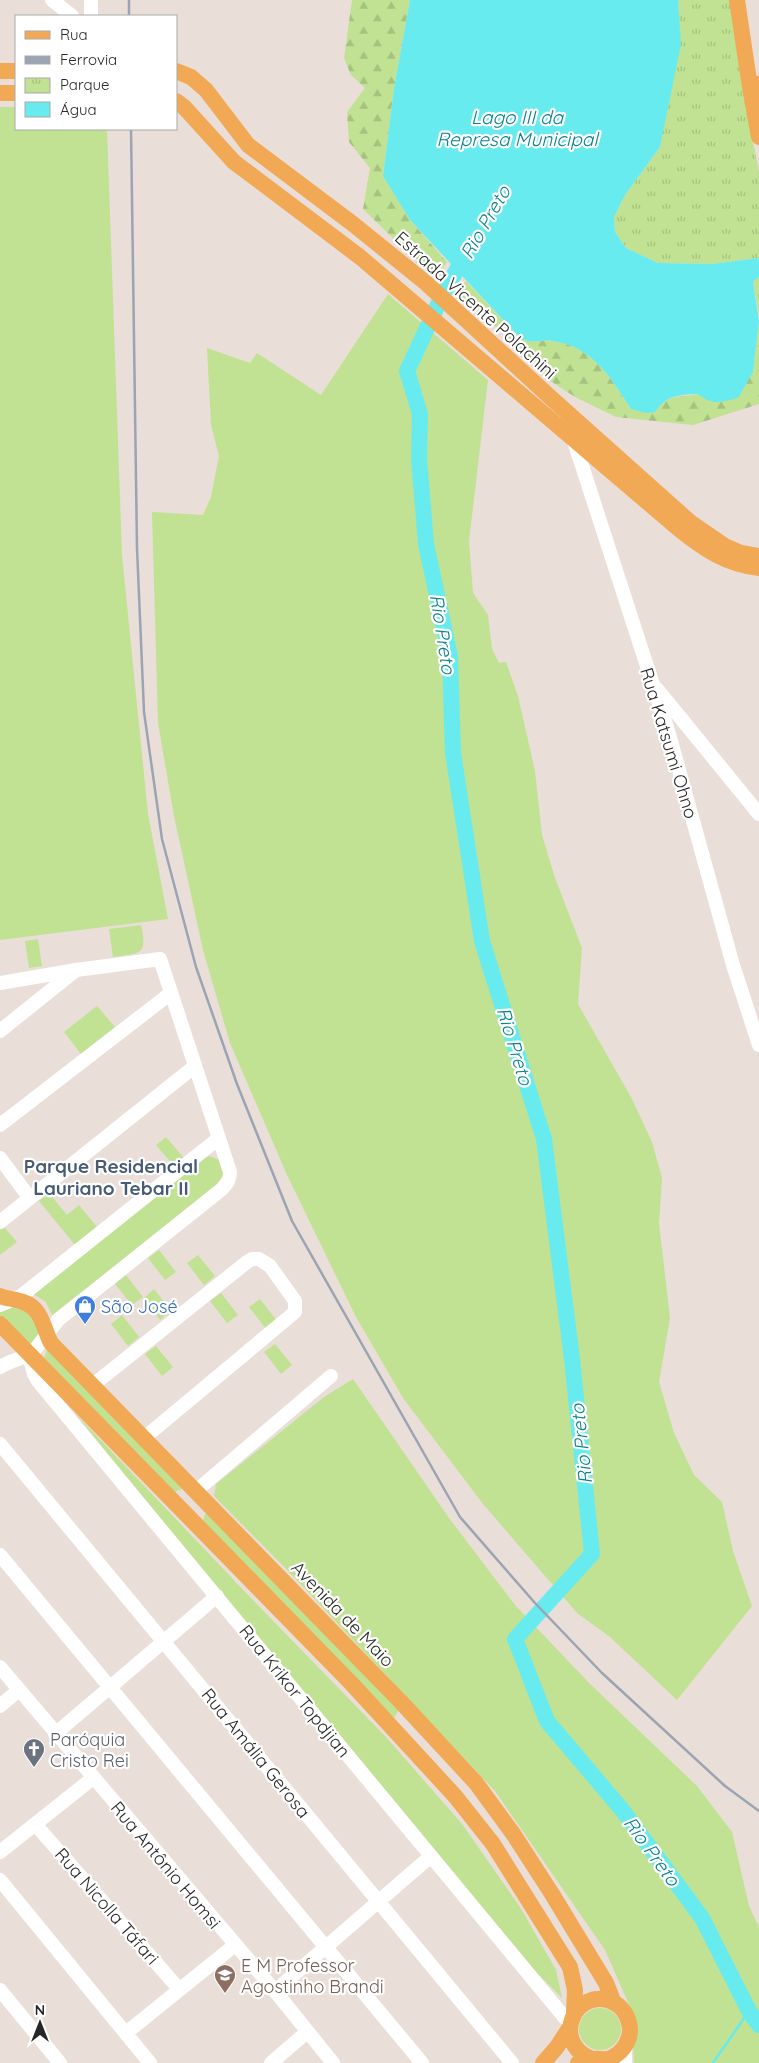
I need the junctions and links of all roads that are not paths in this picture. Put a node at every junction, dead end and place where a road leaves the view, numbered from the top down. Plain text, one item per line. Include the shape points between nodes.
1 (52, 0) edge
2 (91, 0) edge
3 (737, 0) edge
4 (71, 15) edge
5 (91, 15) edge
6 (0, 71) edge
7 (15, 71) edge
8 (178, 72) edge
9 (759, 75) edge
10 (0, 93) edge
11 (15, 94) edge
12 (178, 102) edge
13 (755, 107) edge
14 (759, 138) edge
15 (574, 441) junction
16 (759, 556) edge
17 (759, 568) edge
18 (650, 680) junction
19 (759, 814) edge
20 (76, 970) junction
21 (0, 983) edge
22 (171, 994) junction
23 (0, 1031) edge
24 (759, 1045) edge
25 (195, 1066) junction
26 (0, 1125) edge
27 (218, 1138) junction
28 (200, 1153) junction
29 (224, 1156) junction
30 (0, 1158) edge
31 (29, 1197) junction
32 (0, 1222) edge
33 (4, 1300) edge
34 (0, 1324) edge
35 (47, 1334) junction
36 (29, 1354) junction
37 (0, 1368) edge
38 (331, 1376) dead end
39 (93, 1385) junction
40 (144, 1438) junction
41 (0, 1444) edge
42 (166, 1494) junction
43 (202, 1497) junction
44 (195, 1524) junction
45 (0, 1555) edge
46 (216, 1596) junction
47 (165, 1641) junction
48 (0, 1667) edge
49 (110, 1687) junction
50 (19, 1690) junction
51 (0, 1706) edge
52 (56, 1734) junction
53 (93, 1778) junction
54 (35, 1824) junction
55 (0, 1852) edge
56 (431, 1856) junction
57 (0, 1880) edge
58 (377, 1903) junction
59 (235, 1945) junction
60 (326, 1947) junction
61 (179, 1989) junction
62 (0, 1990) edge
63 (275, 1991) junction
64 (614, 2003) junction
65 (572, 2021) junction
66 (307, 2032) junction
67 (126, 2033) junction
68 (625, 2055) edge
69 (588, 2062) edge
70 (60, 2063) edge
71 (150, 2063) edge
72 (271, 2063) edge
73 (333, 2063) edge
74 (422, 2063) edge
75 (512, 2063) edge
76 (543, 2063) edge

1 - 4 street
2 - 5 street
3 - 13 main road
6 - 7 main road
8 - 16 main road, Estrada Vicente Polachini via 191,77 206,90 248,146 426,283 690,522 725,546
9 - 13 main road via 752,86
10 - 11 main road
12 - 15 main road, Estrada Vicente Polachini via 241,168 360,257
13 - 14 main road
15 - 17 main road, Estrada Vicente Polachini via 699,545 736,564
15 - 18 street, Rua Katsumi Ohno
18 - 19 street
18 - 24 street, Rua Katsumi Ohno
20 - 21 street
20 - 22 street via 160,959
20 - 23 street
22 - 25 street
22 - 26 street
25 - 27 street
25 - 31 street
27 - 28 street
27 - 29 street
28 - 29 street
28 - 33 street via 21,1296
29 - 35 street via 230,1178 222,1189 58,1320
30 - 31 street
31 - 32 street
33 - 35 main road, Avenida de Maio via 26,1303 35,1309
34 - 36 main road
35 - 36 street
35 - 39 main road, Avenida de Maio via 51,1343
36 - 37 street
36 - 42 main road
36 - 46 street, Rua Krikor Topdjian via 38,1381
38 - 43 street
39 - 40 main road, Avenida de Maio
39 - 40 street via 247,1262 259,1259 270,1266 295,1301 295,1312
40 - 43 main road, Avenida de Maio
41 - 47 street, Rua Amália Gerosa
42 - 43 main road
42 - 44 main road
43 - 44 main road
43 - 64 main road, Avenida de Maio via 476,1783 514,1834 552,1894 606,1983
44 - 65 main road via 351,1683 455,1796 493,1844 570,1967 576,1990
45 - 49 street
46 - 47 street
46 - 56 street, Rua Krikor Topdjian
47 - 49 street
47 - 58 street, Rua Amália Gerosa
48 - 50 street, Rua Antônio Homsi
49 - 52 street
49 - 60 street
50 - 51 street
50 - 52 street, Rua Antônio Homsi
52 - 53 street, Rua Antônio Homsi
53 - 54 street
53 - 59 street, Rua Antônio Homsi
54 - 55 street
54 - 61 street, Rua Nicolla Táfari
56 - 58 street
56 - 65 street, Rua Krikor Topdjian
57 - 67 street
58 - 60 street
58 - 75 street, Rua Amália Gerosa
59 - 61 street
59 - 63 street, Rua Antônio Homsi
60 - 63 street
60 - 74 street
61 - 67 street
62 - 70 street
63 - 66 street, Rua Antônio Homsi
64 - 65 main road via 592,2000 579,2007
64 - 68 main road via 625,2012 630,2026
65 - 69 main road via 574,2045
65 - 76 main road
66 - 72 street
66 - 73 street, Rua Antônio Homsi
67 - 71 street
68 - 69 main road

